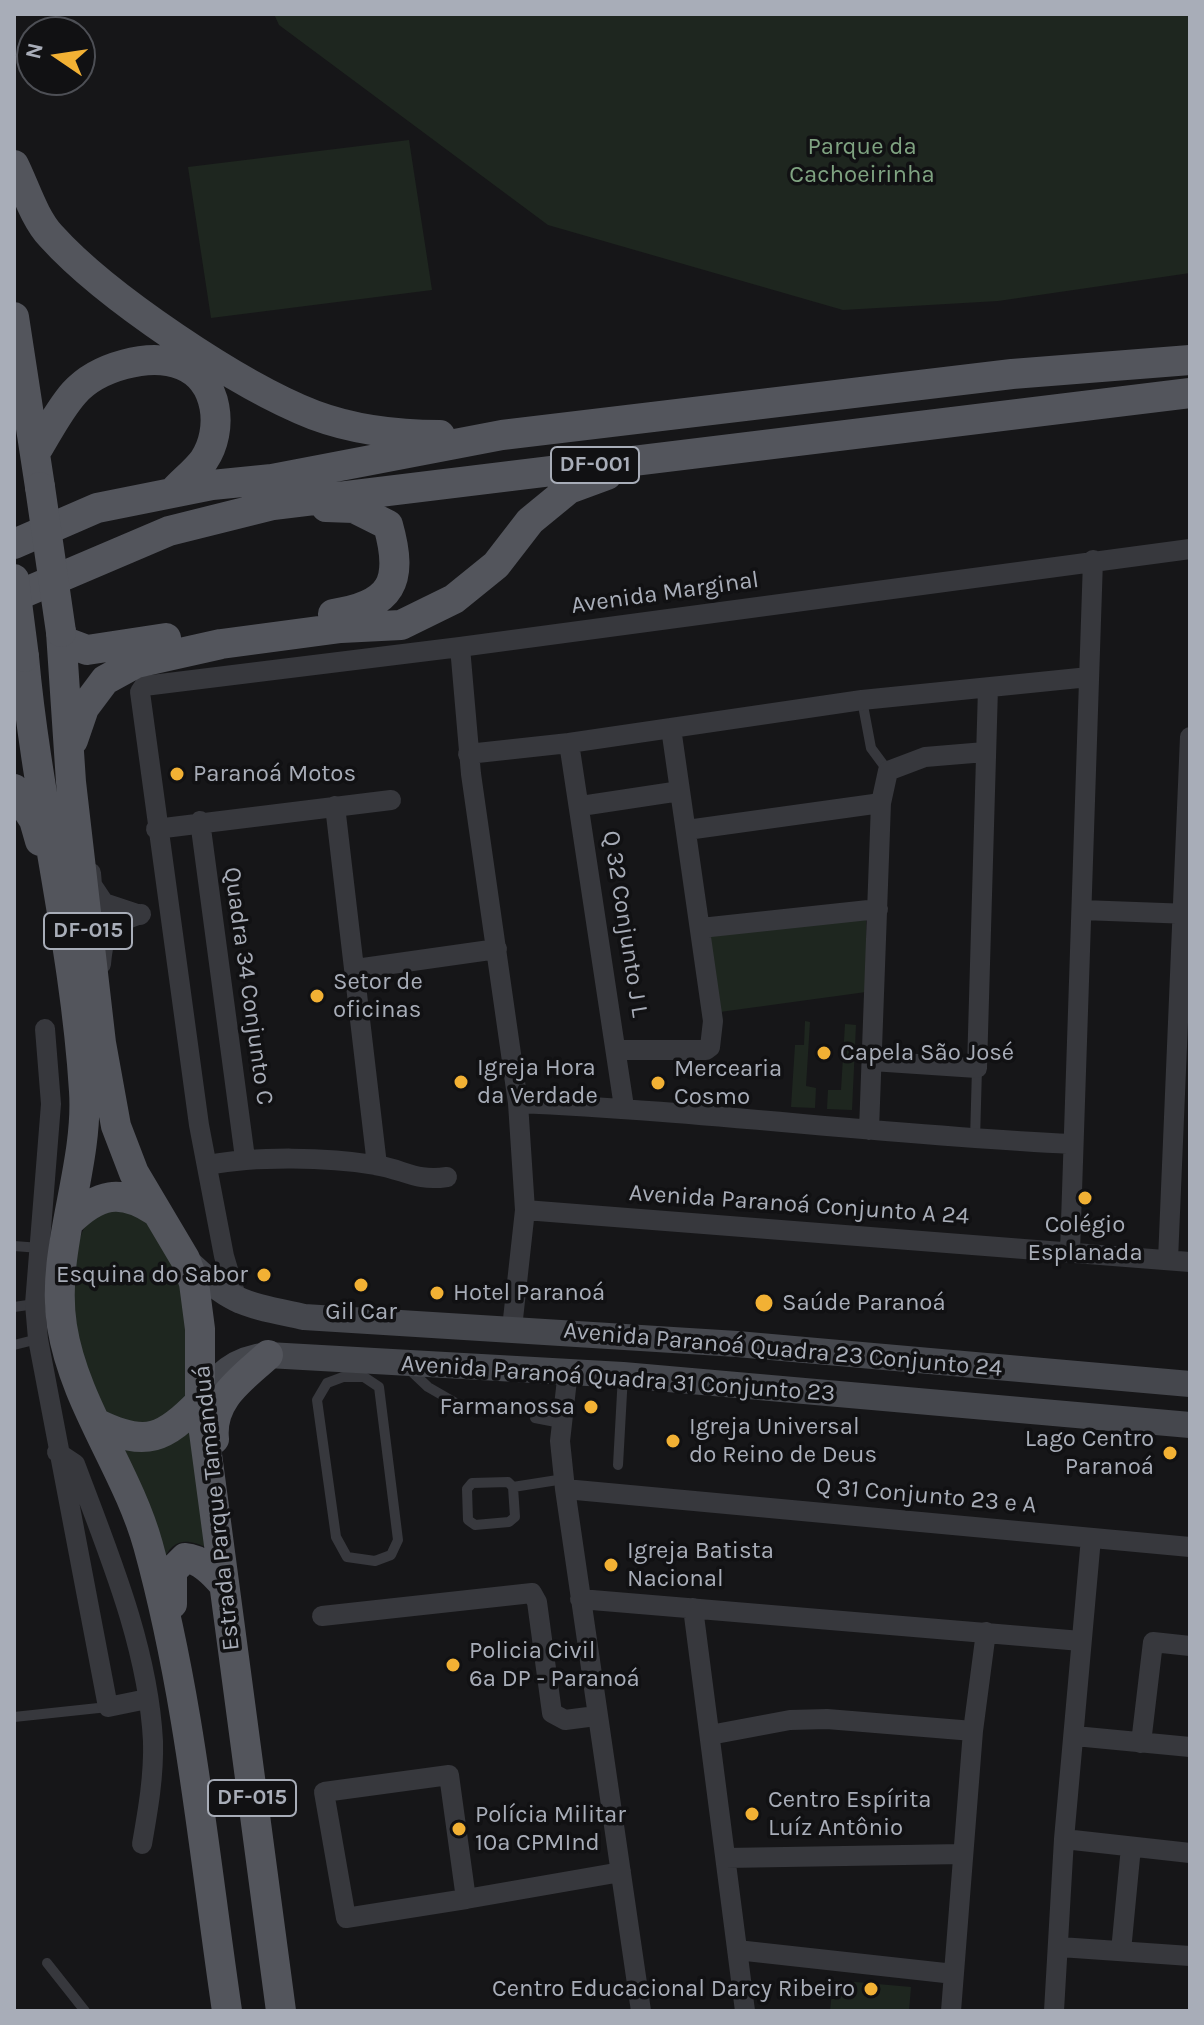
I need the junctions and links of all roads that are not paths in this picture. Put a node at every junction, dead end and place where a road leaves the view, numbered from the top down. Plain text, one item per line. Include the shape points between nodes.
1 (14, 165) edge
2 (14, 317) edge
3 (1190, 360) edge
4 (1190, 393) edge
5 (502, 435) junction
6 (37, 450) junction
7 (654, 457) junction
8 (174, 491) junction
9 (273, 505) junction
10 (14, 544) edge
11 (1190, 549) edge
12 (1093, 560) junction
13 (14, 579) edge
14 (14, 597) edge
15 (62, 637) junction
16 (403, 638) junction
17 (460, 647) junction
18 (21, 674) edge
19 (1089, 677) junction
20 (988, 688) junction
21 (862, 700) junction
22 (671, 728) junction
23 (1190, 737) edge
24 (569, 743) junction
25 (69, 751) junction
26 (985, 752) junction
27 (468, 754) junction
28 (888, 771) junction
29 (1189, 779) edge
30 (71, 782) junction
31 (14, 789) edge
32 (680, 791) junction
33 (391, 800) dead end
34 (881, 803) junction
35 (335, 806) junction
36 (581, 806) junction
37 (200, 821) junction
38 (156, 829) junction
39 (687, 830) junction
40 (878, 909) junction
41 (1082, 910) junction
42 (168, 911) junction
43 (1187, 914) edge
44 (63, 915) junction
45 (140, 915) junction
46 (701, 928) junction
47 (497, 949) junction
48 (356, 969) junction
49 (97, 1012) junction
50 (1185, 1016) edge
51 (45, 1029) dead end
52 (618, 1050) junction
53 (872, 1061) junction
54 (977, 1068) junction
55 (518, 1103) junction
56 (624, 1107) junction
57 (869, 1130) junction
58 (1182, 1136) edge
59 (975, 1140) junction
60 (1071, 1144) junction
61 (245, 1158) junction
62 (377, 1165) junction
63 (210, 1169) junction
64 (447, 1177) dead end
65 (63, 1204) junction
66 (525, 1210) junction
67 (155, 1211) junction
68 (14, 1246) edge
69 (40, 1248) junction
70 (1070, 1252) junction
71 (185, 1259) junction
72 (1168, 1260) junction
73 (1190, 1262) edge
74 (238, 1303) junction
75 (35, 1304) junction
76 (14, 1307) edge
77 (416, 1325) junction
78 (512, 1328) junction
79 (38, 1339) junction
80 (14, 1345) edge
81 (268, 1355) junction
82 (408, 1362) junction
83 (951, 1362) junction
84 (340, 1368) junction
85 (1015, 1369) junction
86 (568, 1371) junction
87 (623, 1375) junction
88 (1190, 1384) edge
89 (200, 1402) junction
90 (454, 1402) dead end
91 (947, 1404) junction
92 (1012, 1411) junction
93 (535, 1418) dead end
94 (561, 1423) junction
95 (98, 1424) junction
96 (1190, 1425) edge
97 (57, 1452) junction
98 (618, 1465) dead end
99 (564, 1484) junction
100 (513, 1487) junction
101 (1091, 1538) junction
102 (1190, 1547) edge
103 (108, 1553) junction
104 (78, 1562) junction
105 (223, 1581) junction
106 (580, 1599) junction
107 (693, 1608) junction
108 (322, 1616) dead end
109 (171, 1629) junction
110 (986, 1632) junction
111 (1081, 1641) junction
112 (1190, 1646) edge
113 (147, 1699) junction
114 (108, 1707) junction
115 (596, 1716) junction
116 (14, 1717) edge
117 (973, 1731) junction
118 (710, 1735) junction
119 (1075, 1736) junction
120 (1141, 1743) junction
121 (1190, 1747) edge
122 (1064, 1839) junction
123 (142, 1844) dead end
124 (1131, 1847) junction
125 (1190, 1853) edge
126 (963, 1854) junction
127 (726, 1858) junction
128 (621, 1872) junction
129 (466, 1899) junction
130 (1060, 1947) junction
131 (737, 1950) junction
132 (1121, 1951) junction
133 (1190, 1956) edge
134 (47, 1963) dead end
135 (954, 1974) junction
136 (85, 2011) edge
137 (227, 2011) edge
138 (281, 2011) edge
139 (641, 2011) edge
140 (745, 2011) edge
141 (951, 2011) edge
142 (1054, 2011) edge

1 - 5 main road via 49,235 179,339 259,387 313,415 350,425 406,435
2 - 6 main road, Estrada Parque Tamanduá
3 - 5 main road, DF-001 via 1012,374
4 - 7 main road, DF-001
5 - 8 main road, DF-001 via 272,479
6 - 8 main road via 74,393 96,376 144,359 183,365 209,390 218,423 204,459
6 - 15 main road, Estrada Parque Tamanduá, bridge
7 - 9 main road, DF-001
7 - 16 main road via 569,489 530,521 496,565
8 - 10 main road, DF-001 via 97,508
9 - 14 main road, DF-001 via 169,531
9 - 15 main road via 354,508 388,525 396,554 394,578 383,595 365,609 87,650
11 - 12 street, Avenida Marginal
12 - 17 street, Avenida Marginal
12 - 19 street
13 - 18 main road, bridge
15 - 25 main road, Estrada Parque Tamanduá / DF-015
16 - 17 street, Avenida Marginal
16 - 25 main road via 341,628 221,644 136,663 105,680 84,708
16 - 38 street, Avenida Marginal via 147,685 140,692
17 - 27 street
18 - 44 main road, DF-015
19 - 20 street
19 - 41 street
20 - 21 street
20 - 26 street
21 - 22 street
21 - 28 lane via 871,748
22 - 24 street
22 - 32 street
23 - 29 street
24 - 27 street
24 - 36 street, Q 32 Conjunto J L
25 - 30 main road, Estrada Parque Tamanduá / DF-015
26 - 28 street via 925,757
26 - 54 street
27 - 47 street
28 - 34 street
29 - 43 street
30 - 45 street via 85,820 96,893 104,903
30 - 49 main road, Estrada Parque Tamanduá / DF-015
31 - 44 main road via 34,820
32 - 36 street
32 - 39 street
33 - 35 street
34 - 39 street
34 - 40 street
35 - 37 street
35 - 48 street
36 - 52 street, Q 32 Conjunto J L
37 - 38 street
37 - 61 street, Quadra 34 Conjunto C
38 - 42 street
39 - 46 street
40 - 46 street
40 - 53 street
41 - 43 street
41 - 60 street
42 - 45 street
42 - 63 street
43 - 50 street
44 - 65 main road, DF-015 via 84,1096
45 - 49 street via 110,928 103,938
46 - 52 street via 713,1021 710,1047
47 - 48 street
47 - 55 street
48 - 62 street
49 - 67 main road, Estrada Parque Tamanduá / DF-015 via 116,1126
50 - 58 street
51 - 65 street
52 - 56 street, Q 32 Conjunto J L
53 - 54 street
53 - 57 street
54 - 59 lane
55 - 56 street
55 - 66 street
56 - 57 street
57 - 59 street
58 - 72 street
59 - 60 street
60 - 70 street
61 - 62 street
61 - 63 street
62 - 64 street via 414,1178
63 - 74 street via 224,1256
65 - 67 main road via 119,1196
65 - 69 street
65 - 95 main road, DF-015 via 61,1321 68,1358
66 - 70 street, Avenida Paranoá Conjunto A 24
66 - 78 street
67 - 71 main road, Estrada Parque Tamanduá / DF-015
68 - 69 lane
69 - 75 street
70 - 72 street, Avenida Paranoá Conjunto A 24
71 - 74 street
71 - 89 main road, Estrada Parque Tamanduá / DF-015 via 200,1329
72 - 73 street, Avenida Paranoá Conjunto A 24
74 - 77 street, Avenida Paranoá Quadra 23 Conjunto 24 via 304,1317
75 - 76 lane
75 - 79 street
77 - 78 street, Avenida Paranoá Quadra 23 Conjunto 24
77 - 82 street via 402,1340
78 - 83 street, Avenida Paranoá Quadra 23 Conjunto 24
79 - 80 lane
79 - 97 street
81 - 84 street, Avenida Paranoá Quadra 31 Conjunto 23
81 - 89 street, Avenida Paranoá Quadra 31 Conjunto 23 via 246,1358 215,1377
81 - 105 main road via 228,1390 214,1432
82 - 84 street, Avenida Paranoá Quadra 31 Conjunto 23
82 - 86 street, Avenida Paranoá Quadra 31 Conjunto 23
82 - 90 lane via 428,1387
83 - 85 street, Avenida Paranoá Quadra 23 Conjunto 24
83 - 91 street via 968,1386 963,1397
84 - 84 lane via 317,1400 336,1537 347,1557 375,1561 391,1555 398,1540 379,1387 370,1378
85 - 88 street, Avenida Paranoá Quadra 23 Conjunto 24
85 - 92 street via 994,1389
86 - 87 street, Avenida Paranoá Quadra 31 Conjunto 23
86 - 94 street
87 - 91 street, Avenida Paranoá Quadra 31 Conjunto 23
87 - 98 lane
89 - 95 main road via 161,1435 137,1439
89 - 105 main road, Estrada Parque Tamanduá / DF-015
91 - 92 street, Avenida Paranoá Quadra 31 Conjunto 23
92 - 96 street, Avenida Paranoá Quadra 31 Conjunto 23
93 - 94 lane
94 - 99 street
95 - 109 main road, DF-015 via 140,1518
97 - 103 street via 75,1464
97 - 104 street
99 - 100 lane
99 - 101 street, Q 31 Conjunto 23 e A
99 - 106 street
100 - 100 lane via 508,1482 472,1483 467,1489 468,1520 475,1525 509,1522 515,1517
101 - 102 street, Q 31 Conjunto 23 e A
101 - 111 street
103 - 104 street
103 - 113 street via 129,1616
104 - 114 street
105 - 109 main road via 193,1558 177,1562 172,1571
105 - 138 main road, Estrada Parque Tamanduá / DF-015
106 - 107 street
106 - 115 street
107 - 110 street
107 - 118 street
108 - 115 street via 532,1593 552,1713 565,1720
109 - 137 main road, DF-015
110 - 111 street
110 - 117 street
111 - 119 street
112 - 120 street via 1153,1642
113 - 114 street
113 - 123 street via 151,1792
114 - 116 lane
115 - 128 street
117 - 118 street via 827,1719 790,1720
117 - 126 street
118 - 127 street
119 - 120 street
119 - 122 street
120 - 121 street
122 - 124 street
122 - 130 street
124 - 125 street
124 - 132 street
126 - 127 street
126 - 135 street
127 - 131 street
128 - 129 street
128 - 139 street
129 - 129 street via 346,1918 324,1792 449,1775
130 - 132 street
130 - 142 street
131 - 135 street
131 - 140 street
132 - 133 street
134 - 136 lane
135 - 141 street

